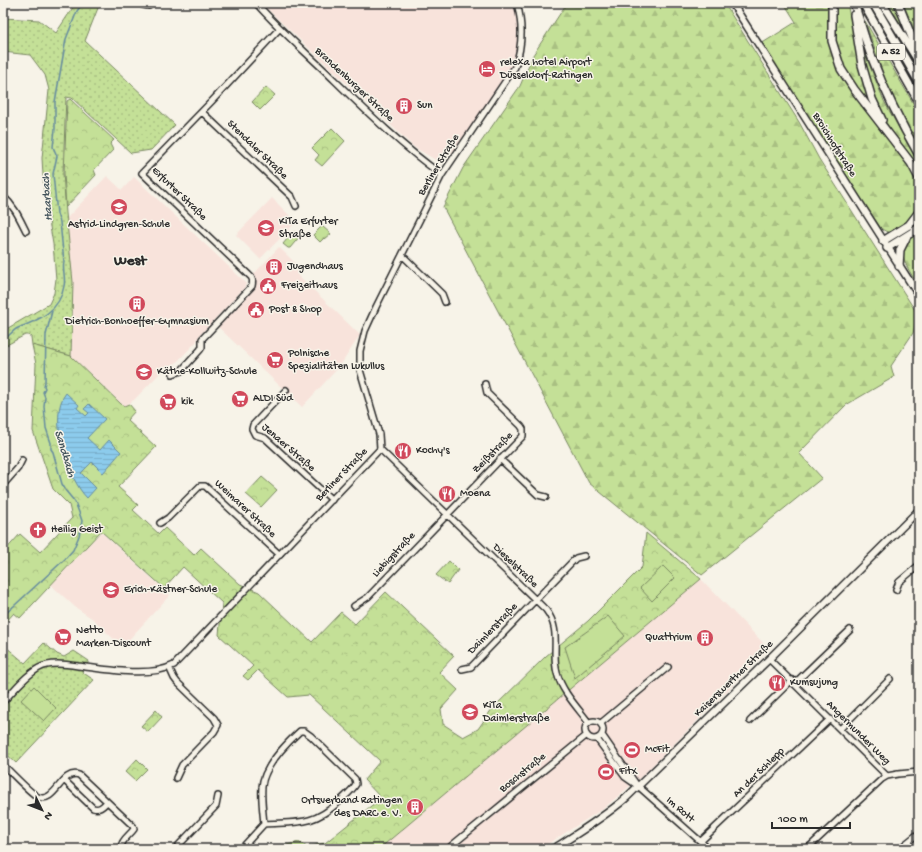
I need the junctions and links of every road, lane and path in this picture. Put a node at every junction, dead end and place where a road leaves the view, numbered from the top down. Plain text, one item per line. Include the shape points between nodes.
1 (151, 3) edge
2 (256, 3) edge
3 (517, 3) edge
4 (732, 3) edge
5 (832, 3) edge
6 (853, 3) edge
7 (862, 3) edge
8 (873, 3) edge
9 (882, 3) edge
10 (898, 3) edge
11 (144, 4) dead end
12 (280, 28) junction
13 (919, 55) edge
14 (919, 62) edge
15 (919, 82) edge
16 (919, 102) edge
17 (202, 112) junction
18 (890, 136) junction
19 (919, 155) edge
20 (442, 175) junction
21 (919, 178) edge
22 (3, 196) edge
23 (296, 206) dead end
24 (919, 212) edge
25 (919, 228) edge
26 (26, 231) dead end
27 (907, 236) junction
28 (883, 241) junction
29 (887, 248) junction
30 (402, 255) junction
31 (899, 266) junction
32 (919, 296) edge
33 (446, 302) dead end
34 (173, 374) dead end
35 (485, 384) dead end
36 (286, 390) dead end
37 (380, 449) junction
38 (500, 459) junction
39 (22, 460) dead end
40 (3, 485) edge
41 (546, 497) dead end
42 (332, 500) junction
43 (919, 510) edge
44 (447, 514) junction
45 (160, 523) dead end
46 (280, 555) junction
47 (584, 556) dead end
48 (919, 565) edge
49 (896, 590) dead end
50 (536, 599) junction
51 (354, 606) dead end
52 (850, 630) dead end
53 (770, 659) junction
54 (169, 667) junction
55 (668, 667) dead end
56 (462, 669) dead end
57 (890, 679) dead end
58 (793, 682) junction
59 (3, 702) edge
60 (830, 719) junction
61 (750, 721) dead end
62 (589, 723) junction
63 (601, 723) junction
64 (840, 729) junction
65 (587, 735) junction
66 (602, 735) junction
67 (597, 739) junction
68 (3, 765) edge
69 (919, 772) edge
70 (887, 776) junction
71 (176, 778) dead end
72 (64, 780) junction
73 (638, 786) junction
74 (218, 796) dead end
75 (107, 802) junction
76 (264, 824) junction
77 (919, 833) edge
78 (701, 841) junction
79 (451, 846) dead end
80 (123, 849) edge
81 (175, 849) edge
82 (241, 849) edge
83 (553, 849) edge
84 (709, 849) edge
85 (807, 849) edge
86 (899, 849) edge

1 - 11 street via 149,6
2 - 12 street, Brandenburger Straße
3 - 20 street, Berliner Straße via 522,38 520,55 515,67
4 - 28 main road, Broichhofstraße
5 - 18 highway via 832,42 841,69
6 - 18 highway via 867,83
6 - 19 highway via 883,86
7 - 16 highway, A 52
8 - 15 highway, A 52
9 - 14 highway
10 - 13 highway
12 - 17 street, Erfurter Straße
12 - 20 street, Brandenburger Straße via 380,124
17 - 23 street, Stendaler Straße via 292,197
17 - 34 street, Erfurter Straße via 142,173 252,278 252,286 202,339 200,350 181,371
18 - 21 highway
20 - 30 street, Berliner Straße
22 - 26 street via 17,212
24 - 28 highway via 909,225
25 - 27 highway
27 - 29 highway
27 - 31 highway via 900,250
28 - 29 main road, Broichhofstraße
29 - 31 main road, Broichhofstraße
30 - 33 street via 442,294
30 - 37 street, Berliner Straße via 365,331 360,351 360,370 379,434
31 - 32 main road, Broichhofstraße
35 - 38 street, Zeißstraße via 487,393 523,429 520,440
36 - 42 street, Jenaer Straße via 252,429
37 - 42 street, Berliner Straße
37 - 44 street, Dieselstraße
38 - 41 street via 538,495
38 - 44 street, Zeißstraße
39 - 40 street
42 - 46 street, Berliner Straße
43 - 53 main road, Kaiserswerther Straße
44 - 50 street, Dieselstraße
44 - 51 street, Liebigstraße via 368,597
45 - 46 street, Weimarer Straße via 200,486 206,486
46 - 54 street, Berliner Straße via 179,661
47 - 50 street, Daimlerstraße via 576,558
48 - 49 street via 899,582
50 - 56 street, Daimlerstraße via 471,667
50 - 62 street, Dieselstraße via 549,614 554,626 556,670 560,681
52 - 58 street
53 - 58 street, Angermunder Weg
53 - 73 main road, Kaiserswerther Straße
54 - 59 street, Berliner Straße via 150,672 57,664 40,667 29,674
54 - 71 street via 177,682 218,725 182,765
55 - 63 street
57 - 64 street
58 - 60 street, Angermunder Weg
58 - 61 street
60 - 64 street, Angermunder Weg
60 - 78 street, An der Schlepp
62 - 63 street
62 - 65 street via 585,729
63 - 66 street via 604,729
64 - 70 street, Angermunder Weg
65 - 67 street via 591,739
65 - 79 street, Boschstraße
66 - 67 street
66 - 73 street
67 - 73 street via 625,777
68 - 72 street via 38,797 50,795
69 - 70 street, Angermunder Weg
70 - 85 street
72 - 75 street via 71,774 77,774
72 - 75 street via 93,808 100,808
73 - 78 street, Im Rott
73 - 83 main road, Kaiserswerther Straße via 608,813
74 - 81 street via 216,806
75 - 80 street via 134,828 122,842
76 - 76 street via 314,819 330,809 356,784 354,778 307,732 302,731 265,772 262,787
76 - 82 street
77 - 86 street
78 - 84 street, Im Rott

